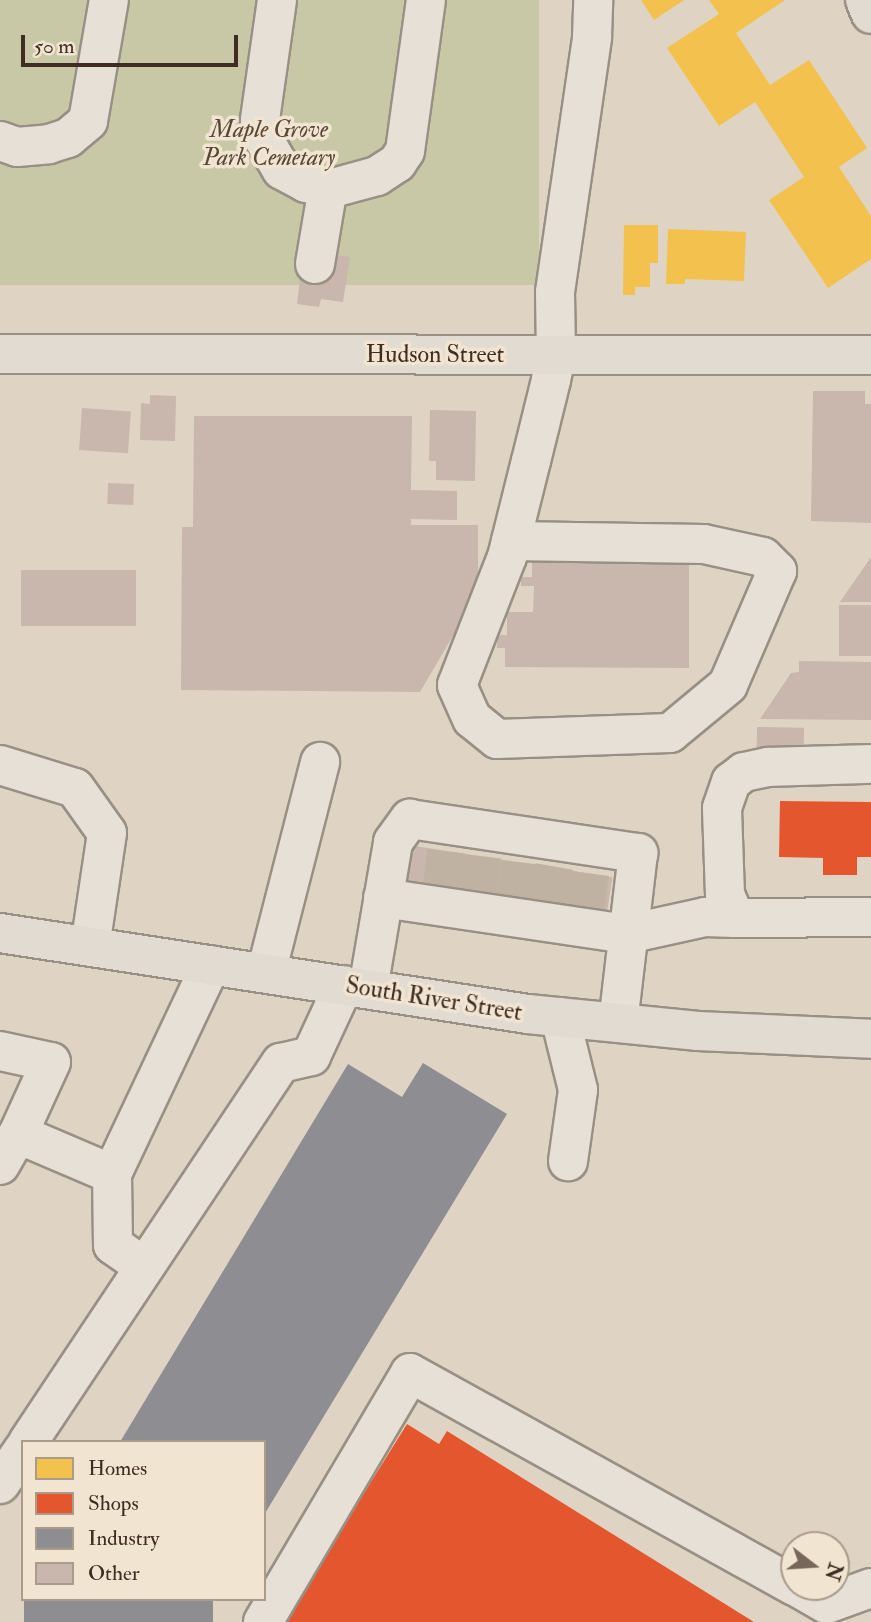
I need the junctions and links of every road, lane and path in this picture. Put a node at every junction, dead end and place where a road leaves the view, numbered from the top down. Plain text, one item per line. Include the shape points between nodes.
1 (109, 0) edge
2 (277, 0) edge
3 (426, 0) edge
4 (593, 0) edge
5 (0, 141) edge
6 (328, 187) junction
7 (315, 264) dead end
8 (0, 354) edge
9 (871, 355) edge
10 (556, 356) junction
11 (511, 541) junction
12 (320, 762) dead end
13 (871, 764) edge
14 (0, 765) edge
15 (462, 870) junction
16 (553, 883) junction
17 (383, 898) junction
18 (871, 917) edge
19 (735, 918) junction
20 (0, 933) edge
21 (628, 934) junction
22 (90, 947) junction
23 (211, 965) junction
24 (266, 974) junction
25 (356, 987) junction
26 (560, 1017) junction
27 (618, 1023) junction
28 (871, 1039) edge
29 (0, 1051) edge
30 (9, 1149) edge
31 (568, 1161) dead end
32 (113, 1174) junction
33 (144, 1267) junction
34 (29, 1440) edge
35 (21, 1453) edge
36 (0, 1484) edge
37 (780, 1578) edge
38 (871, 1588) edge
39 (850, 1596) edge
40 (263, 1622) edge

1 - 5 lane via 88,121 68,138 49,144 17,147
2 - 6 lane via 260,120 262,135 282,170 306,183
3 - 6 lane via 405,151 397,163 360,184
4 - 10 lane via 592,37 555,292
6 - 7 lane
8 - 10 main road, Hudson Street
9 - 10 main road, Hudson Street
10 - 11 lane
11 - 11 lane via 457,685 472,719 497,739 670,733 729,685 777,571 763,557 704,544
12 - 24 lane
13 - 19 lane via 768,767 744,772 731,782 722,808 725,895
14 - 22 lane via 75,788 107,833
15 - 16 lane
15 - 16 lane
15 - 17 lane
15 - 17 lane via 410,819 393,842
16 - 21 lane
16 - 21 lane via 638,853
17 - 25 lane
18 - 19 lane
19 - 21 lane via 705,917
20 - 22 main road, South River Street
21 - 27 lane
22 - 23 main road, South River Street
23 - 24 main road, South River Street
23 - 32 lane
24 - 25 main road, South River Street
25 - 26 main road, South River Street
25 - 33 lane via 311,1056 281,1063
26 - 27 main road, South River Street
26 - 31 lane via 578,1090
27 - 28 main road, South River Street
29 - 30 lane via 51,1062
30 - 32 lane
32 - 33 lane via 113,1245
33 - 34 lane
35 - 36 lane
37 - 40 lane via 410,1373
38 - 39 lane

